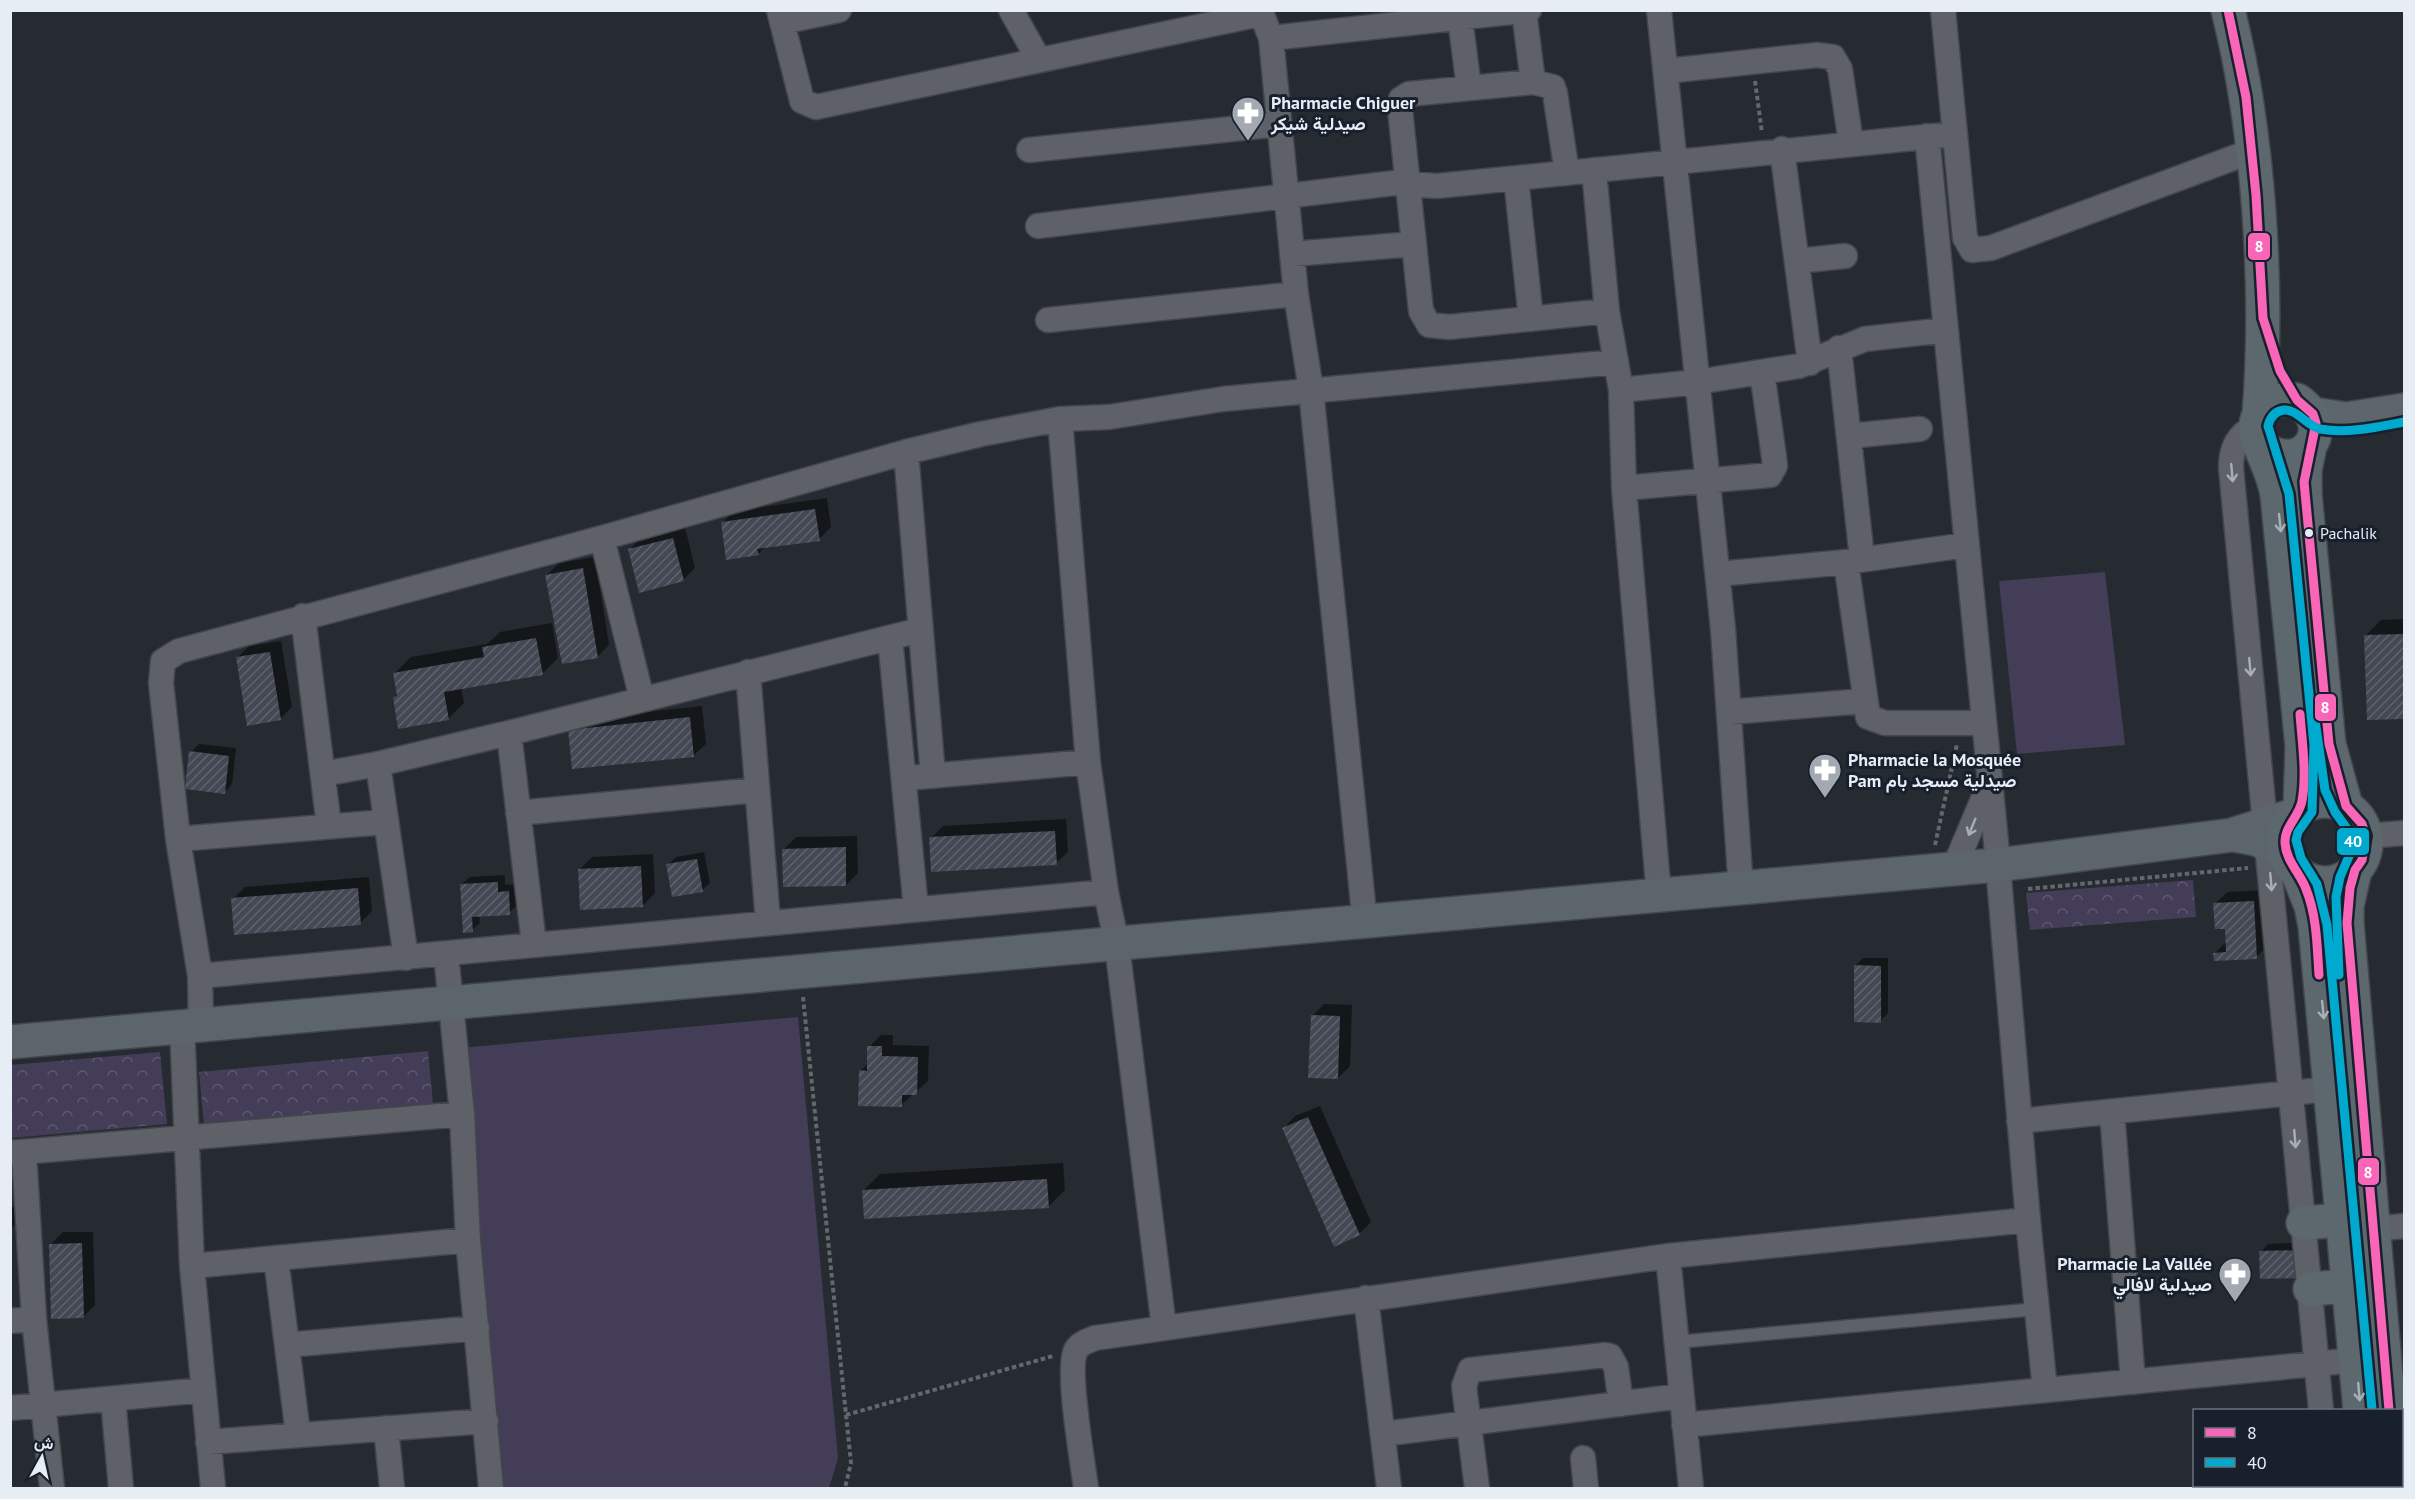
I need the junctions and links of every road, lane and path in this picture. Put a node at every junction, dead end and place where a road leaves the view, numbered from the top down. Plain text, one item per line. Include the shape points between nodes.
1 (839, 10) edge
2 (1011, 10) edge
3 (1529, 10) edge
4 (1659, 10) edge
5 (1942, 10) edge
6 (2228, 10) edge
7 (1524, 11) edge
8 (1260, 12) edge
9 (781, 16) edge
10 (1461, 18) junction
11 (1357, 20) edge
12 (1271, 38) junction
13 (1039, 60) junction
14 (1753, 62) junction
15 (1666, 71) junction
16 (1533, 82) junction
17 (1469, 88) junction
18 (1280, 124) junction
19 (1954, 134) junction
20 (1927, 136) junction
21 (1851, 143) junction
22 (1029, 150) dead end
23 (1773, 150) junction
24 (2252, 151) junction
25 (1677, 161) junction
26 (1594, 170) junction
27 (1567, 173) junction
28 (1516, 178) junction
29 (1408, 183) junction
30 (1288, 195) junction
31 (1038, 226) dead end
32 (1413, 244) junction
33 (1293, 254) junction
34 (1845, 256) dead end
35 (1797, 261) junction
36 (1296, 294) junction
37 (1607, 311) junction
38 (2263, 318) junction
39 (1531, 319) junction
40 (1048, 320) dead end
41 (1946, 330) junction
42 (1839, 348) junction
43 (1616, 362) junction
44 (1810, 363) junction
45 (1762, 372) junction
46 (1697, 382) junction
47 (1311, 390) junction
48 (1621, 390) junction
49 (2404, 410) edge
50 (1060, 419) junction
51 (2308, 424) junction
52 (1920, 429) dead end
53 (2259, 429) junction
54 (1849, 436) junction
55 (906, 452) junction
56 (1707, 481) junction
57 (1624, 488) junction
58 (602, 538) junction
59 (1966, 545) junction
60 (1854, 560) junction
61 (1718, 574) junction
62 (303, 616) junction
63 (920, 630) junction
64 (890, 638) junction
65 (748, 672) junction
66 (642, 699) junction
67 (1864, 701) junction
68 (1729, 712) junction
69 (1972, 723) junction
70 (509, 733) junction
71 (1088, 762) junction
72 (378, 764) junction
73 (323, 774) junction
74 (933, 776) junction
75 (904, 778) junction
76 (1989, 785) junction
77 (757, 790) junction
78 (2346, 806) junction
79 (518, 813) junction
80 (385, 822) junction
81 (329, 826) junction
82 (2404, 833) edge
83 (2366, 836) junction
84 (178, 839) junction
85 (2283, 841) junction
86 (1924, 847) dead end
87 (1997, 865) junction
88 (1954, 868) junction
89 (2355, 870) junction
90 (1741, 889) junction
91 (2021, 890) dead end
92 (1106, 892) junction
93 (1659, 896) junction
94 (916, 909) junction
95 (768, 922) junction
96 (1365, 923) junction
97 (534, 944) junction
98 (1117, 945) junction
99 (446, 954) junction
100 (406, 958) junction
101 (800, 973) junction
102 (200, 976) junction
103 (451, 1004) junction
104 (191, 1024) junction
105 (10, 1042) edge
106 (2331, 1089) junction
107 (2291, 1094) junction
108 (2112, 1112) junction
109 (462, 1114) junction
110 (2019, 1121) junction
111 (188, 1137) junction
112 (17, 1152) edge
113 (2028, 1220) junction
114 (2303, 1223) junction
115 (2357, 1224) junction
116 (2404, 1226) edge
117 (468, 1239) junction
118 (1668, 1256) junction
119 (276, 1258) junction
120 (192, 1266) junction
121 (2349, 1286) junction
122 (2310, 1289) junction
123 (1366, 1298) junction
124 (2036, 1309) junction
125 (34, 1319) junction
126 (10, 1322) edge
127 (477, 1328) junction
128 (1164, 1328) junction
129 (1677, 1342) junction
130 (287, 1345) junction
131 (1077, 1349) junction
132 (2356, 1360) junction
133 (2317, 1364) junction
134 (2133, 1382) junction
135 (204, 1390) junction
136 (2045, 1390) junction
137 (1681, 1396) junction
138 (112, 1399) junction
139 (1621, 1404) junction
140 (43, 1405) junction
141 (10, 1408) edge
142 (2321, 1409) edge
143 (2360, 1409) edge
144 (2389, 1409) edge
145 (846, 1415) junction
146 (486, 1421) junction
147 (1469, 1423) junction
148 (1684, 1425) junction
149 (386, 1428) junction
150 (298, 1434) junction
151 (1383, 1434) junction
152 (208, 1442) junction
153 (1583, 1458) dead end
154 (52, 1488) edge
155 (121, 1488) edge
156 (213, 1488) edge
157 (392, 1488) edge
158 (491, 1488) edge
159 (845, 1488) edge
160 (1086, 1488) edge
161 (1389, 1488) edge
162 (1477, 1488) edge
163 (1586, 1488) edge
164 (1690, 1488) edge

1 - 9 street
2 - 13 street
3 - 7 street
4 - 15 street
5 - 19 street
6 - 24 main road
7 - 10 street
7 - 16 street
8 - 12 street
8 - 13 street
9 - 13 street via 802,101 816,107
10 - 11 street
10 - 17 street
11 - 12 street
12 - 18 street
14 - 15 street
14 - 21 street via 1833,57 1840,69
14 - 23 path
15 - 25 street
16 - 17 street
16 - 27 street via 1553,87
17 - 29 street via 1409,94 1401,99
18 - 22 street
18 - 30 street
19 - 20 street
19 - 24 street via 1965,238 1972,250
20 - 21 street
20 - 41 street
21 - 23 street
23 - 25 street
23 - 35 street
24 - 38 main road
25 - 26 street
25 - 46 street
26 - 27 street
26 - 37 street
27 - 28 street
28 - 29 street via 1437,186
28 - 39 street
29 - 30 street
29 - 32 street
30 - 31 street
30 - 33 street
32 - 33 street
32 - 39 street via 1422,311 1429,325 1449,327
33 - 36 street
34 - 35 street
35 - 44 street
36 - 40 street
36 - 47 street
37 - 39 street
37 - 43 street
38 - 51 main road via 2280,371
38 - 53 main road
41 - 42 street via 1865,339
41 - 59 street
42 - 44 street
42 - 54 street
43 - 47 street
43 - 48 street
44 - 45 street
45 - 46 street
45 - 56 street via 1774,471 1764,476
46 - 48 street
46 - 56 street
47 - 50 street via 1108,417
47 - 96 street
48 - 57 street
49 - 51 main road
50 - 55 street
50 - 71 street
51 - 53 main road via 2275,400 2266,406
51 - 53 main road via 2291,457 2280,457
51 - 78 main road via 2305,494 2326,712 2334,765
52 - 54 street
53 -> 85 main road via 2275,483 2302,746
53 -> 85 street via 2244,432 2236,442 2231,468
54 - 60 street
55 - 58 street
55 - 63 street
56 - 57 street
56 - 61 street
57 - 93 street
58 - 62 street
58 - 66 street
59 - 60 street
59 - 69 street
60 - 61 street
60 - 67 street
61 - 68 street
62 - 73 street
62 - 84 street via 179,651 163,661 160,682
63 - 64 street
63 - 74 street
64 - 65 street
64 - 75 street
65 - 66 street
65 - 77 street
66 - 70 street
67 - 68 street
67 - 69 street via 1868,717 1885,723
68 - 90 street
69 - 76 street
69 - 86 path via 1935,846
70 - 72 street
70 - 79 street
71 - 74 street
71 - 92 street
72 - 73 street
72 - 80 street
73 - 81 street
74 - 75 street
75 - 94 street
76 - 87 street
76 -> 88 street
77 - 79 street
77 - 95 street
78 - 83 main road via 2362,824
78 - 85 main road via 2317,802
79 - 97 street
80 - 81 street
80 - 100 street
81 - 84 street
82 - 83 street
83 - 89 main road via 2362,860
84 - 102 street
85 - 87 main road via 2232,835
85 - 89 main road via 2319,882 2344,878
85 - 91 path
85 -> 106 main road via 2312,906
85 -> 107 street
87 - 88 main road
87 - 110 street
88 - 90 main road
89 - 115 main road via 2347,924
90 - 93 main road
92 - 94 street
92 - 98 street
93 - 96 main road
94 - 95 street
95 - 97 street
96 - 98 main road
97 - 99 street
98 - 101 main road
98 - 128 street
99 - 100 street
99 - 103 street
100 - 102 street
101 - 103 main road
101 - 145 path
102 - 104 street
103 - 104 main road
103 - 109 street
104 - 105 main road
104 - 111 street
106 - 107 street
106 - 115 main road
107 - 108 street
107 -> 114 street
108 - 110 street
108 - 134 street
109 - 111 street
109 - 117 street
110 - 113 street
111 - 112 street
111 - 120 street
112 - 125 street
113 - 118 street
113 - 124 street
114 - 115 main road
114 - 122 street
115 - 116 street
115 - 121 main road
115 - 144 main road
117 - 119 street
117 - 127 street
118 - 123 street
118 - 129 street
119 - 120 street
119 - 130 street
120 - 135 street
121 - 122 main road
121 - 132 main road
122 - 133 street
123 - 128 street
123 - 151 street
124 - 129 lane
124 - 136 street
125 - 126 street
125 - 140 street
127 - 130 street
127 - 146 street
128 - 131 street via 1095,1338
129 - 137 street
130 - 150 street
131 - 145 path
131 - 160 street via 1073,1358 1074,1385
132 - 133 street
132 -> 143 main road
133 - 134 street
133 - 142 street
134 - 136 street
135 - 138 street
135 - 152 street
136 - 148 street
137 - 139 street
137 - 148 street
138 - 140 street
138 - 155 street
139 - 147 street
139 - 147 street via 1616,1367 1605,1354 1476,1368 1465,1379
140 - 141 street
140 - 154 street
145 - 159 path via 851,1463
146 - 149 street
146 - 158 street
147 - 151 street
147 - 162 street
148 - 164 street
149 - 150 street
149 - 157 street
150 - 152 street
151 - 161 street
152 - 156 street
153 - 163 street

